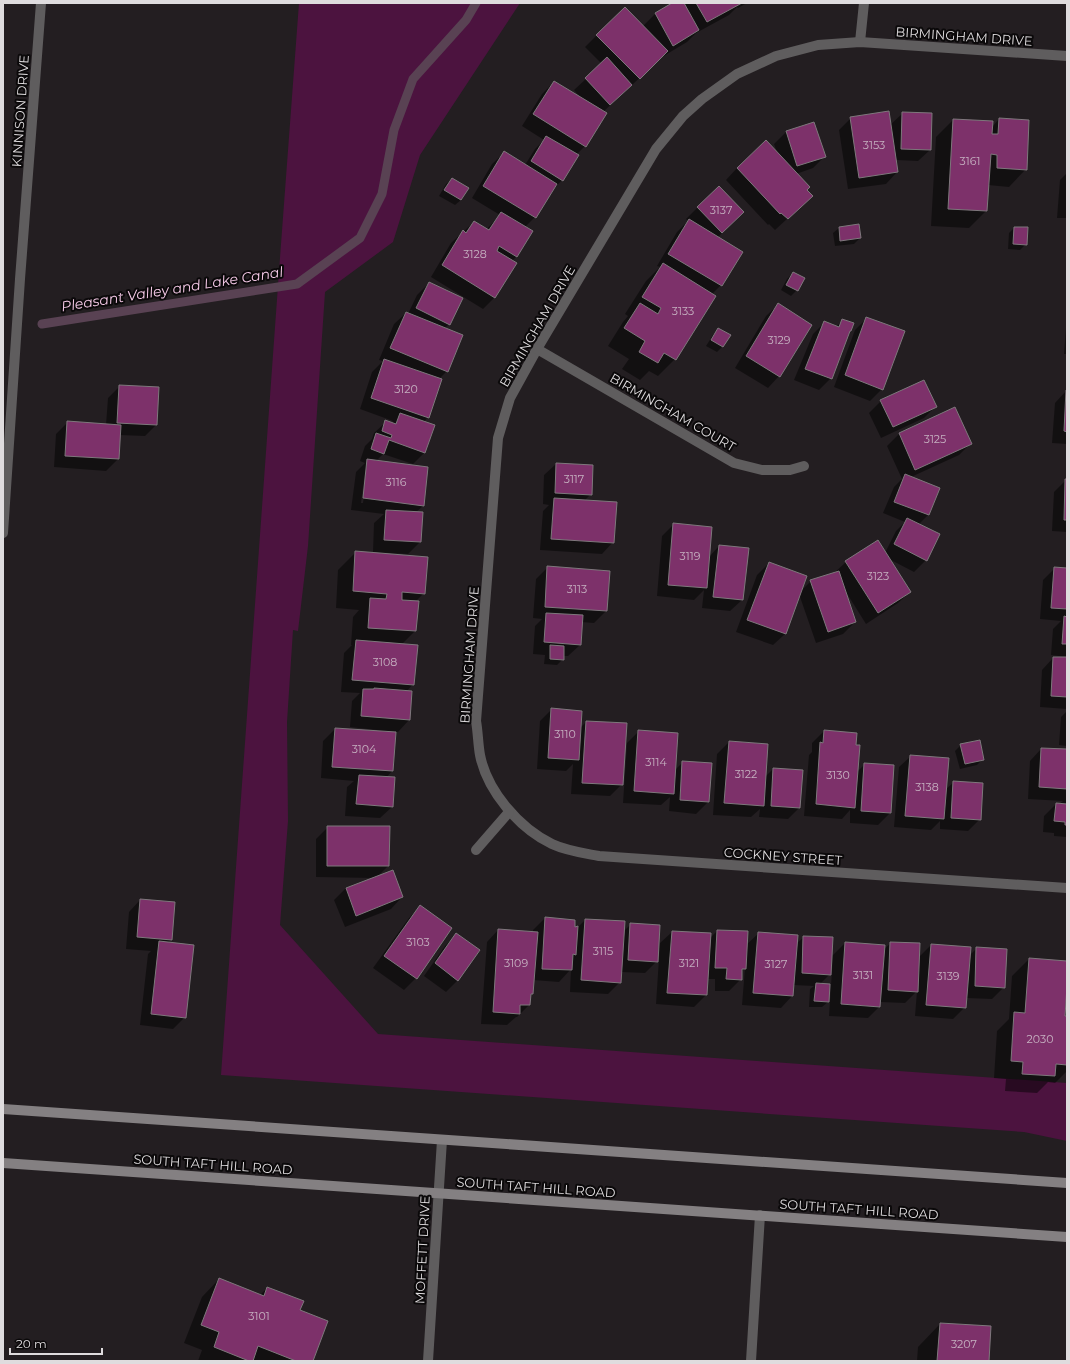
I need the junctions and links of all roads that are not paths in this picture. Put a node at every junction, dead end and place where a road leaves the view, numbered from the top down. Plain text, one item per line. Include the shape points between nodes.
1 (41, 3) edge
2 (864, 3) edge
3 (860, 42) junction
4 (1067, 56) edge
5 (537, 349) junction
6 (804, 466) dead end
7 (3, 532) edge
8 (509, 812) junction
9 (476, 850) dead end
10 (1067, 888) edge
11 (3, 1109) edge
12 (442, 1140) junction
13 (3, 1163) edge
14 (1067, 1183) edge
15 (438, 1193) junction
16 (760, 1215) junction
17 (1067, 1237) edge
18 (428, 1361) edge
19 (751, 1361) edge

1 - 7 street, KINNISON DRIVE
2 - 3 street
3 - 4 street, BIRMINGHAM DRIVE
3 - 5 street, BIRMINGHAM DRIVE via 818,45 776,56 737,74 683,116 656,150
5 - 6 street, BIRMINGHAM COURT via 734,463 762,470 790,470
5 - 8 street, BIRMINGHAM DRIVE via 510,398 498,438 476,722 480,756 490,782
8 - 9 street
8 - 10 street, COCKNEY STREET via 528,830 552,844 599,856
11 - 12 main road
12 - 14 main road
12 - 15 street, MOFFETT DRIVE
13 - 15 main road, SOUTH TAFT HILL ROAD
15 - 16 main road, SOUTH TAFT HILL ROAD
15 - 18 street, MOFFETT DRIVE
16 - 17 main road, SOUTH TAFT HILL ROAD
16 - 19 street

